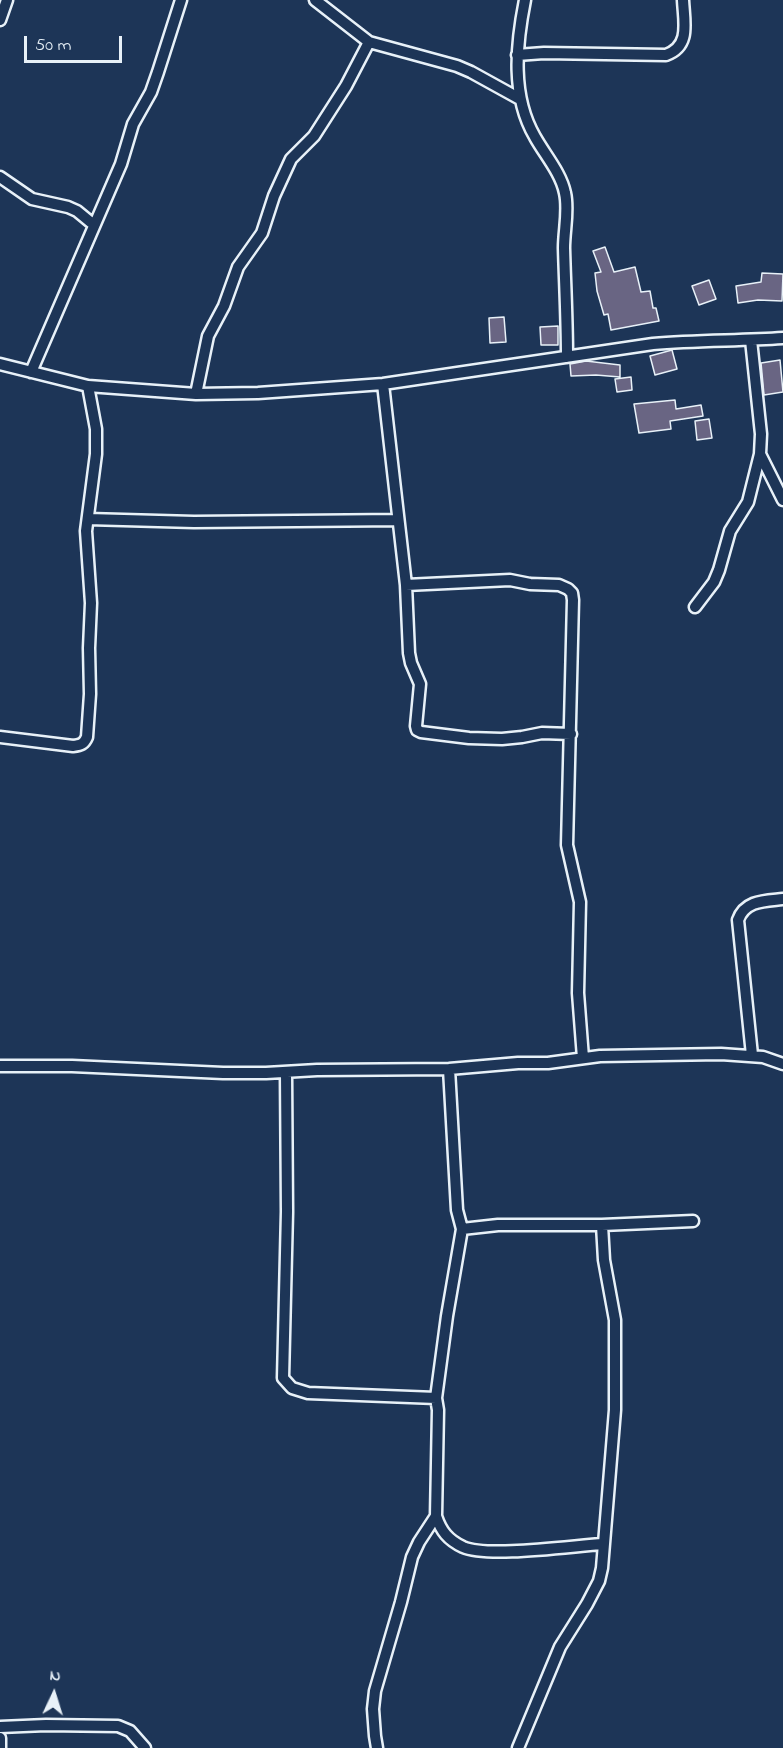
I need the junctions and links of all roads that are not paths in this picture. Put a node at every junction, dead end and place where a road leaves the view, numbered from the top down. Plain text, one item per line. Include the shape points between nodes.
1 (8, 0) edge
2 (181, 0) edge
3 (315, 0) edge
4 (525, 0) edge
5 (683, 0) edge
6 (0, 20) edge
7 (369, 42) junction
8 (517, 55) junction
9 (520, 99) junction
10 (0, 177) edge
11 (94, 225) junction
12 (783, 338) edge
13 (751, 340) junction
14 (567, 357) junction
15 (0, 364) edge
16 (31, 372) junction
17 (383, 384) junction
18 (88, 386) junction
19 (196, 394) junction
20 (760, 454) junction
21 (783, 500) edge
22 (88, 519) junction
23 (398, 520) junction
24 (405, 585) junction
25 (695, 607) dead end
26 (571, 734) junction
27 (0, 737) edge
28 (783, 899) edge
29 (752, 1055) junction
30 (583, 1058) junction
31 (783, 1064) edge
32 (0, 1066) edge
33 (449, 1070) junction
34 (286, 1072) junction
35 (693, 1221) dead end
36 (602, 1225) junction
37 (462, 1228) junction
38 (436, 1398) junction
39 (436, 1516) junction
40 (603, 1544) junction
41 (0, 1727) edge
42 (0, 1738) edge
43 (0, 1748) edge
44 (145, 1748) edge
45 (377, 1748) edge
46 (518, 1748) edge

1 - 6 street
2 - 11 street via 151,92 133,124 121,164
3 - 7 street
4 - 8 street
5 - 8 street via 684,39 681,46 666,55
7 - 9 street via 457,66
7 - 19 street via 314,136 291,159 262,233 238,267 208,336
8 - 9 street
9 - 14 street via 525,120 565,192
10 - 11 street via 32,199 69,207
11 - 16 street
12 - 13 street
13 - 14 street via 696,340
13 - 20 street
14 - 17 street
15 - 16 street
16 - 18 street
17 - 19 street
17 - 23 street
18 - 19 street
18 - 22 street via 96,454
20 - 21 street
20 - 25 street via 748,502 730,531 714,582
22 - 23 street
22 - 27 street via 90,694 85,742 73,746
23 - 24 street
24 - 26 street via 409,653 420,684 417,730 502,739 542,732
24 - 26 street via 502,580 568,589 573,600
26 - 30 street via 567,845 580,902 578,993
28 - 29 street via 754,903 740,912 738,920
29 - 30 street
29 - 31 street
30 - 33 street
32 - 34 street
33 - 34 street
33 - 37 street via 457,1210
34 - 38 street via 283,1378 292,1388 308,1393
35 - 36 street
36 - 37 street
36 - 40 street via 615,1320 615,1410
37 - 38 street
38 - 39 street
39 - 40 street via 449,1539 479,1551
39 - 45 street via 412,1557 375,1691
40 - 46 street via 599,1581 560,1647
41 - 44 street via 118,1726 130,1731
42 - 43 street

